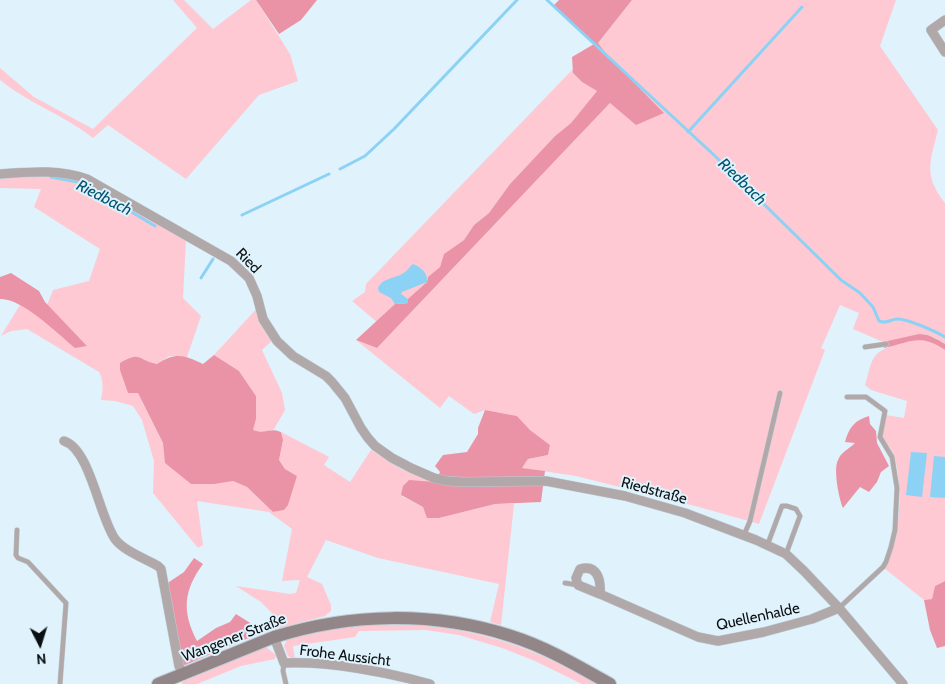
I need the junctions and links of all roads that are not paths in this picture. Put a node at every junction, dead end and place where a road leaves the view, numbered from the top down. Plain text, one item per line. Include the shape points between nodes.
1 (945, 20) edge
2 (945, 52) edge
3 (0, 174) edge
4 (886, 344) dead end
5 (865, 347) dead end
6 (780, 393) dead end
7 (847, 397) dead end
8 (64, 441) dead end
9 (434, 478) joint
10 (18, 530) dead end
11 (744, 535) junction
12 (767, 546) junction
13 (786, 554) junction
14 (566, 583) dead end
15 (578, 585) junction
16 (600, 594) junction
17 (839, 608) junction
18 (274, 637) junction
19 (284, 663) junction
20 (184, 675) junction
21 (60, 684) edge
22 (158, 684) edge
23 (286, 684) edge
24 (430, 684) edge
25 (610, 684) edge
26 (903, 684) edge

1 - 2 street via 931,30
3 - 9 street, Ried via 58,172 87,178 231,261 249,278 263,319 277,341 292,356 332,382 375,446
4 - 5 lane
6 - 11 lane
7 - 17 lane via 866,397 886,411 880,437 890,451 897,488 895,530 886,562
8 - 20 street via 74,447 82,458 107,525 116,540 161,569 179,666
9 - 11 street, Riedstraße via 464,482 546,481 572,485 685,513
10 - 21 lane via 16,556 28,562 66,603
11 - 12 street, Riedstraße
12 - 13 street, Riedstraße
12 - 13 lane via 782,506 796,509 800,516
13 - 17 street, Riedstraße
14 - 15 lane
15 - 16 street, Quellenhalde
15 - 16 street via 578,572 589,568 598,574
16 - 17 street, Quellenhalde via 698,637 718,641 812,619
17 - 26 street, Riedstraße
18 - 19 street, Frohe Aussicht
18 - 20 main road, Wangener Straße
18 - 25 main road, Wangener Straße via 320,625 362,619 441,621 525,641
19 - 23 lane
19 - 24 street, Frohe Aussicht via 355,669
20 - 22 main road, Wangener Straße

